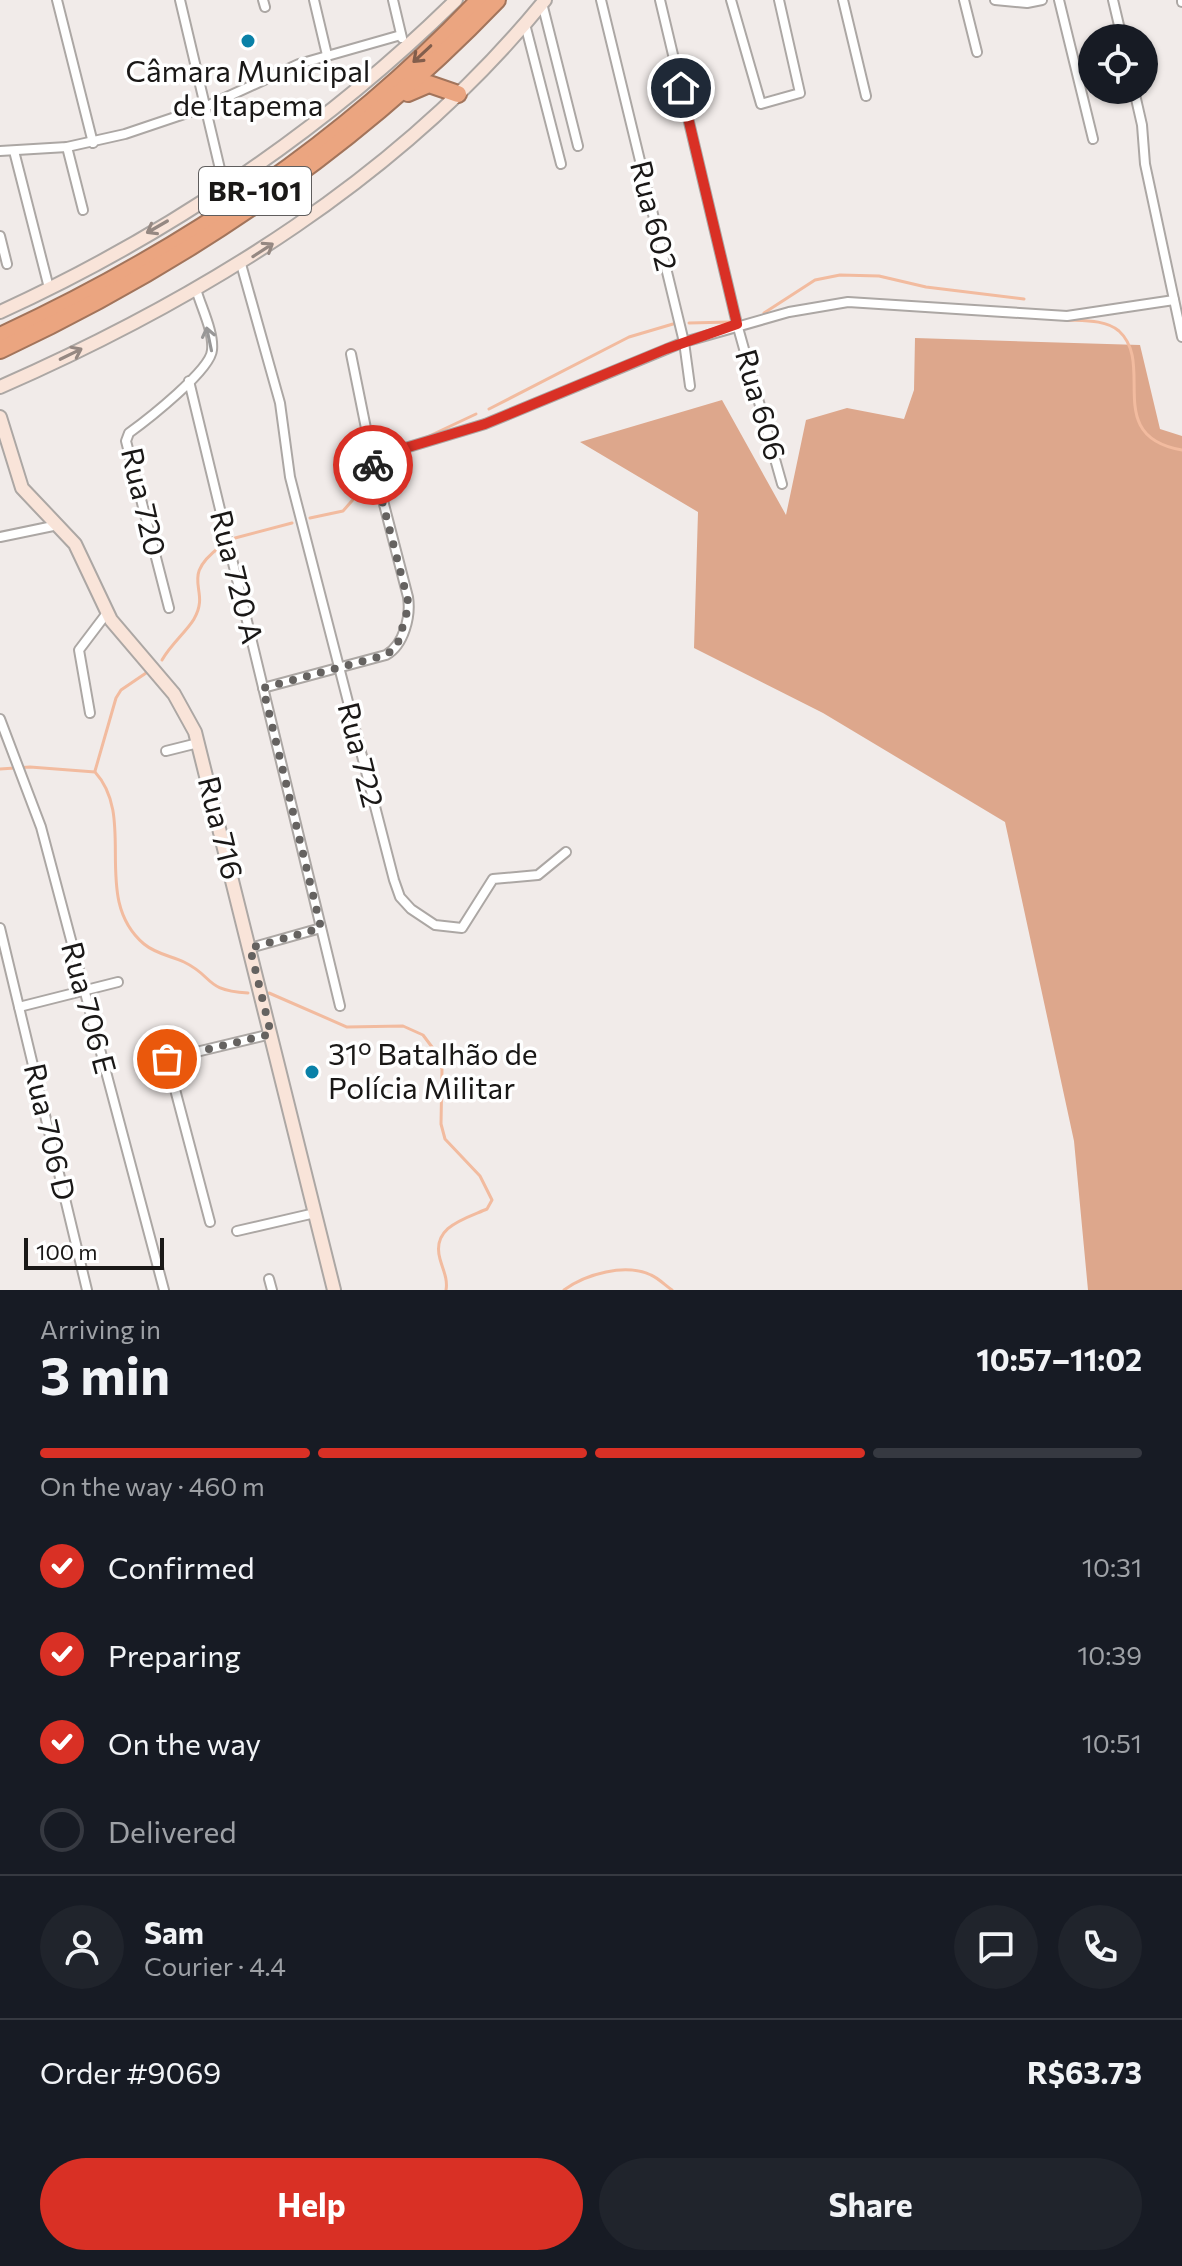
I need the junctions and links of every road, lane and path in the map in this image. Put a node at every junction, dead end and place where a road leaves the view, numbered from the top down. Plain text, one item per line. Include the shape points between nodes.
1 (57, 0) edge
2 (180, 0) edge
3 (314, 0) edge
4 (393, 0) edge
5 (456, 0) edge
6 (479, 0) edge
7 (497, 0) edge
8 (601, 0) edge
9 (660, 0) edge
10 (731, 0) edge
11 (779, 0) edge
12 (843, 0) edge
13 (964, 0) edge
14 (995, 0) edge
15 (1042, 0) edge
16 (1059, 0) edge
17 (1113, 0) edge
18 (544, 2) edge
19 (525, 24) junction
20 (1119, 24) edge
21 (401, 35) junction
22 (405, 50) junction
23 (977, 52) dead end
24 (327, 55) junction
25 (458, 94) junction
26 (866, 96) dead end
27 (393, 101) junction
28 (1137, 104) edge
29 (205, 107) junction
30 (1093, 139) dead end
31 (93, 143) junction
32 (578, 146) dead end
33 (67, 147) junction
34 (0, 151) edge
35 (14, 151) junction
36 (561, 164) dead end
37 (224, 186) junction
38 (83, 210) dead end
39 (0, 236) edge
40 (7, 264) dead end
41 (241, 264) junction
42 (49, 288) junction
43 (196, 289) junction
44 (1174, 300) junction
45 (0, 312) edge
46 (737, 324) junction
47 (0, 336) edge
48 (1182, 337) edge
49 (684, 342) junction
50 (0, 350) edge
51 (351, 354) dead end
52 (189, 381) junction
53 (690, 386) dead end
54 (0, 387) edge
55 (0, 417) edge
56 (372, 458) junction
57 (782, 484) dead end
58 (58, 525) junction
59 (0, 537) edge
60 (169, 608) dead end
61 (107, 613) junction
62 (337, 669) junction
63 (263, 688) junction
64 (90, 713) dead end
65 (0, 719) edge
66 (198, 743) junction
67 (166, 751) dead end
68 (566, 852) dead end
69 (0, 928) edge
70 (321, 928) junction
71 (250, 948) junction
72 (118, 982) dead end
73 (83, 990) junction
74 (340, 1006) dead end
75 (19, 1007) junction
76 (271, 1034) junction
77 (315, 1213) junction
78 (210, 1222) dead end
79 (237, 1231) dead end
80 (269, 1279) dead end
81 (87, 1290) edge
82 (164, 1290) edge
83 (272, 1290) edge
84 (334, 1290) edge

1 - 31 street
2 - 29 street
3 - 24 street
4 - 21 street
5 - 22 main road
6 -> 47 highway, BR-101 via 331,134 247,197 125,272
7 - 27 highway, BR-101
8 - 49 street, Rua 602
9 - 46 street, Rua 606
10 - 11 street via 761,104 800,93
12 - 26 street
13 - 23 street
14 - 15 street
16 - 30 street
17 - 20 street
18 - 19 main road
18 - 32 street
19 - 25 main road
19 - 36 street
21 - 22 street
21 - 24 street
22 - 37 main road via 318,121
24 - 29 street
25 - 27 highway via 429,84
41 -> 25 main road via 319,211
27 - 50 highway, BR-101 via 278,192 204,240 106,298
28 - 44 street
29 - 31 street
29 - 37 street
31 - 33 street
33 - 35 street
33 - 38 street
34 - 35 street
35 - 42 street
37 -> 42 main road
39 - 40 street
41 - 43 main road
41 - 62 street, Rua 722 via 280,403 286,459
42 - 45 main road
52 -> 43 street, Rua 720 via 212,350
54 -> 43 main road
44 - 46 street via 1067,316 848,302
44 - 48 street
46 - 49 street
46 - 57 street, Rua 606
49 - 53 street, Rua 602
49 - 56 street via 485,424
51 - 56 street
52 - 60 street, Rua 720 via 126,441
52 - 63 street, Rua 720 A
55 - 58 main road, Rua 716 via 22,488
56 - 62 street via 409,612 391,653
58 - 59 street
58 - 61 main road, Rua 716 via 79,550
61 - 64 street via 79,650
61 - 66 main road, Rua 716 via 174,694
62 - 63 street
62 - 68 street, Rua 722 via 394,880 411,909 435,925 462,928 488,883 502,876 538,875
63 - 70 street, Rua 720 A
65 - 73 street, Rua 706 E via 41,827
66 - 67 street
66 - 71 main road, Rua 716
69 - 75 street, Rua 706 D
70 - 71 street
70 - 74 street, Rua 720 A
71 - 76 main road, Rua 716
72 - 73 street
73 - 75 street
73 - 82 street, Rua 706 E
75 - 81 street, Rua 706 D
76 - 77 main road, Rua 716
76 - 78 street via 167,1059
77 - 79 street
77 - 84 main road, Rua 716
80 - 83 street

